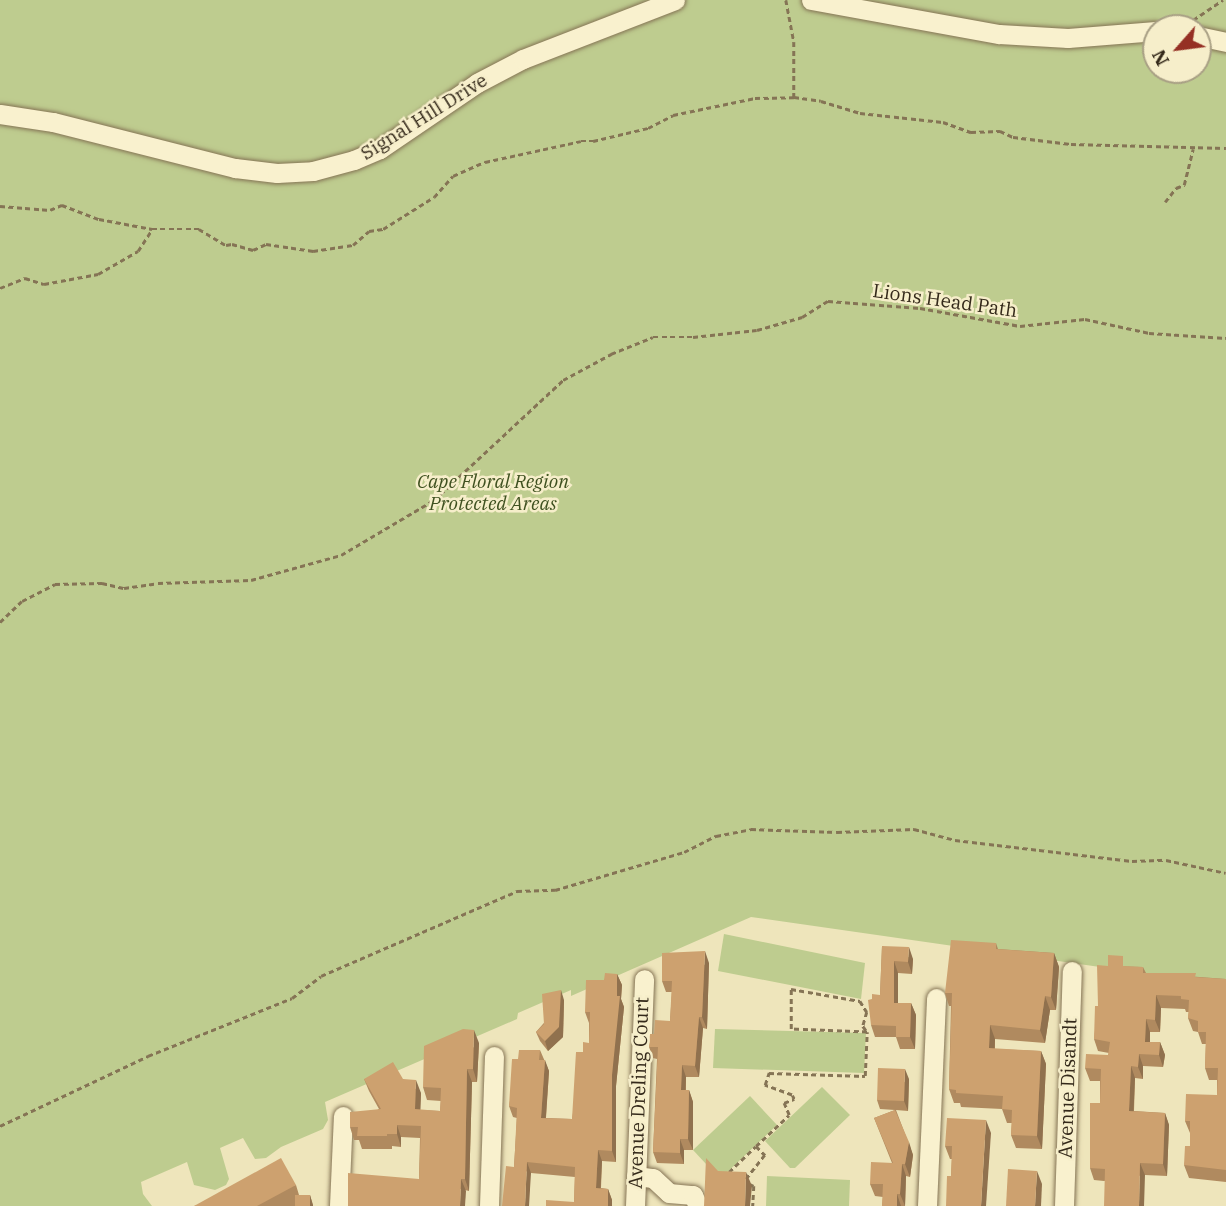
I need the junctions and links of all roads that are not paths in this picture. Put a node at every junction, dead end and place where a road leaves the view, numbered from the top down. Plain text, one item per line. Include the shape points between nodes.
1 (675, 0) edge
2 (811, 0) edge
3 (1142, 32) edge
4 (0, 114) edge
5 (1072, 971) dead end
6 (644, 979) dead end
7 (936, 998) dead end
8 (494, 1056) dead end
9 (343, 1116) dead end
10 (636, 1176) junction
11 (339, 1206) edge
12 (489, 1206) edge
13 (635, 1206) edge
14 (698, 1206) edge
15 (928, 1206) edge
16 (1063, 1206) edge

1 - 4 street, Signal Hill Drive via 523,59 477,83 380,149 313,171 236,168 61,124
2 - 3 street via 1012,36 1076,38
5 - 16 street, Avenue Disandt
6 - 10 street, Avenue Dreling Court
7 - 15 street
8 - 12 street
9 - 11 street
10 - 13 street, Avenue Dreling Court
10 - 14 street via 653,1178 669,1193 693,1195

